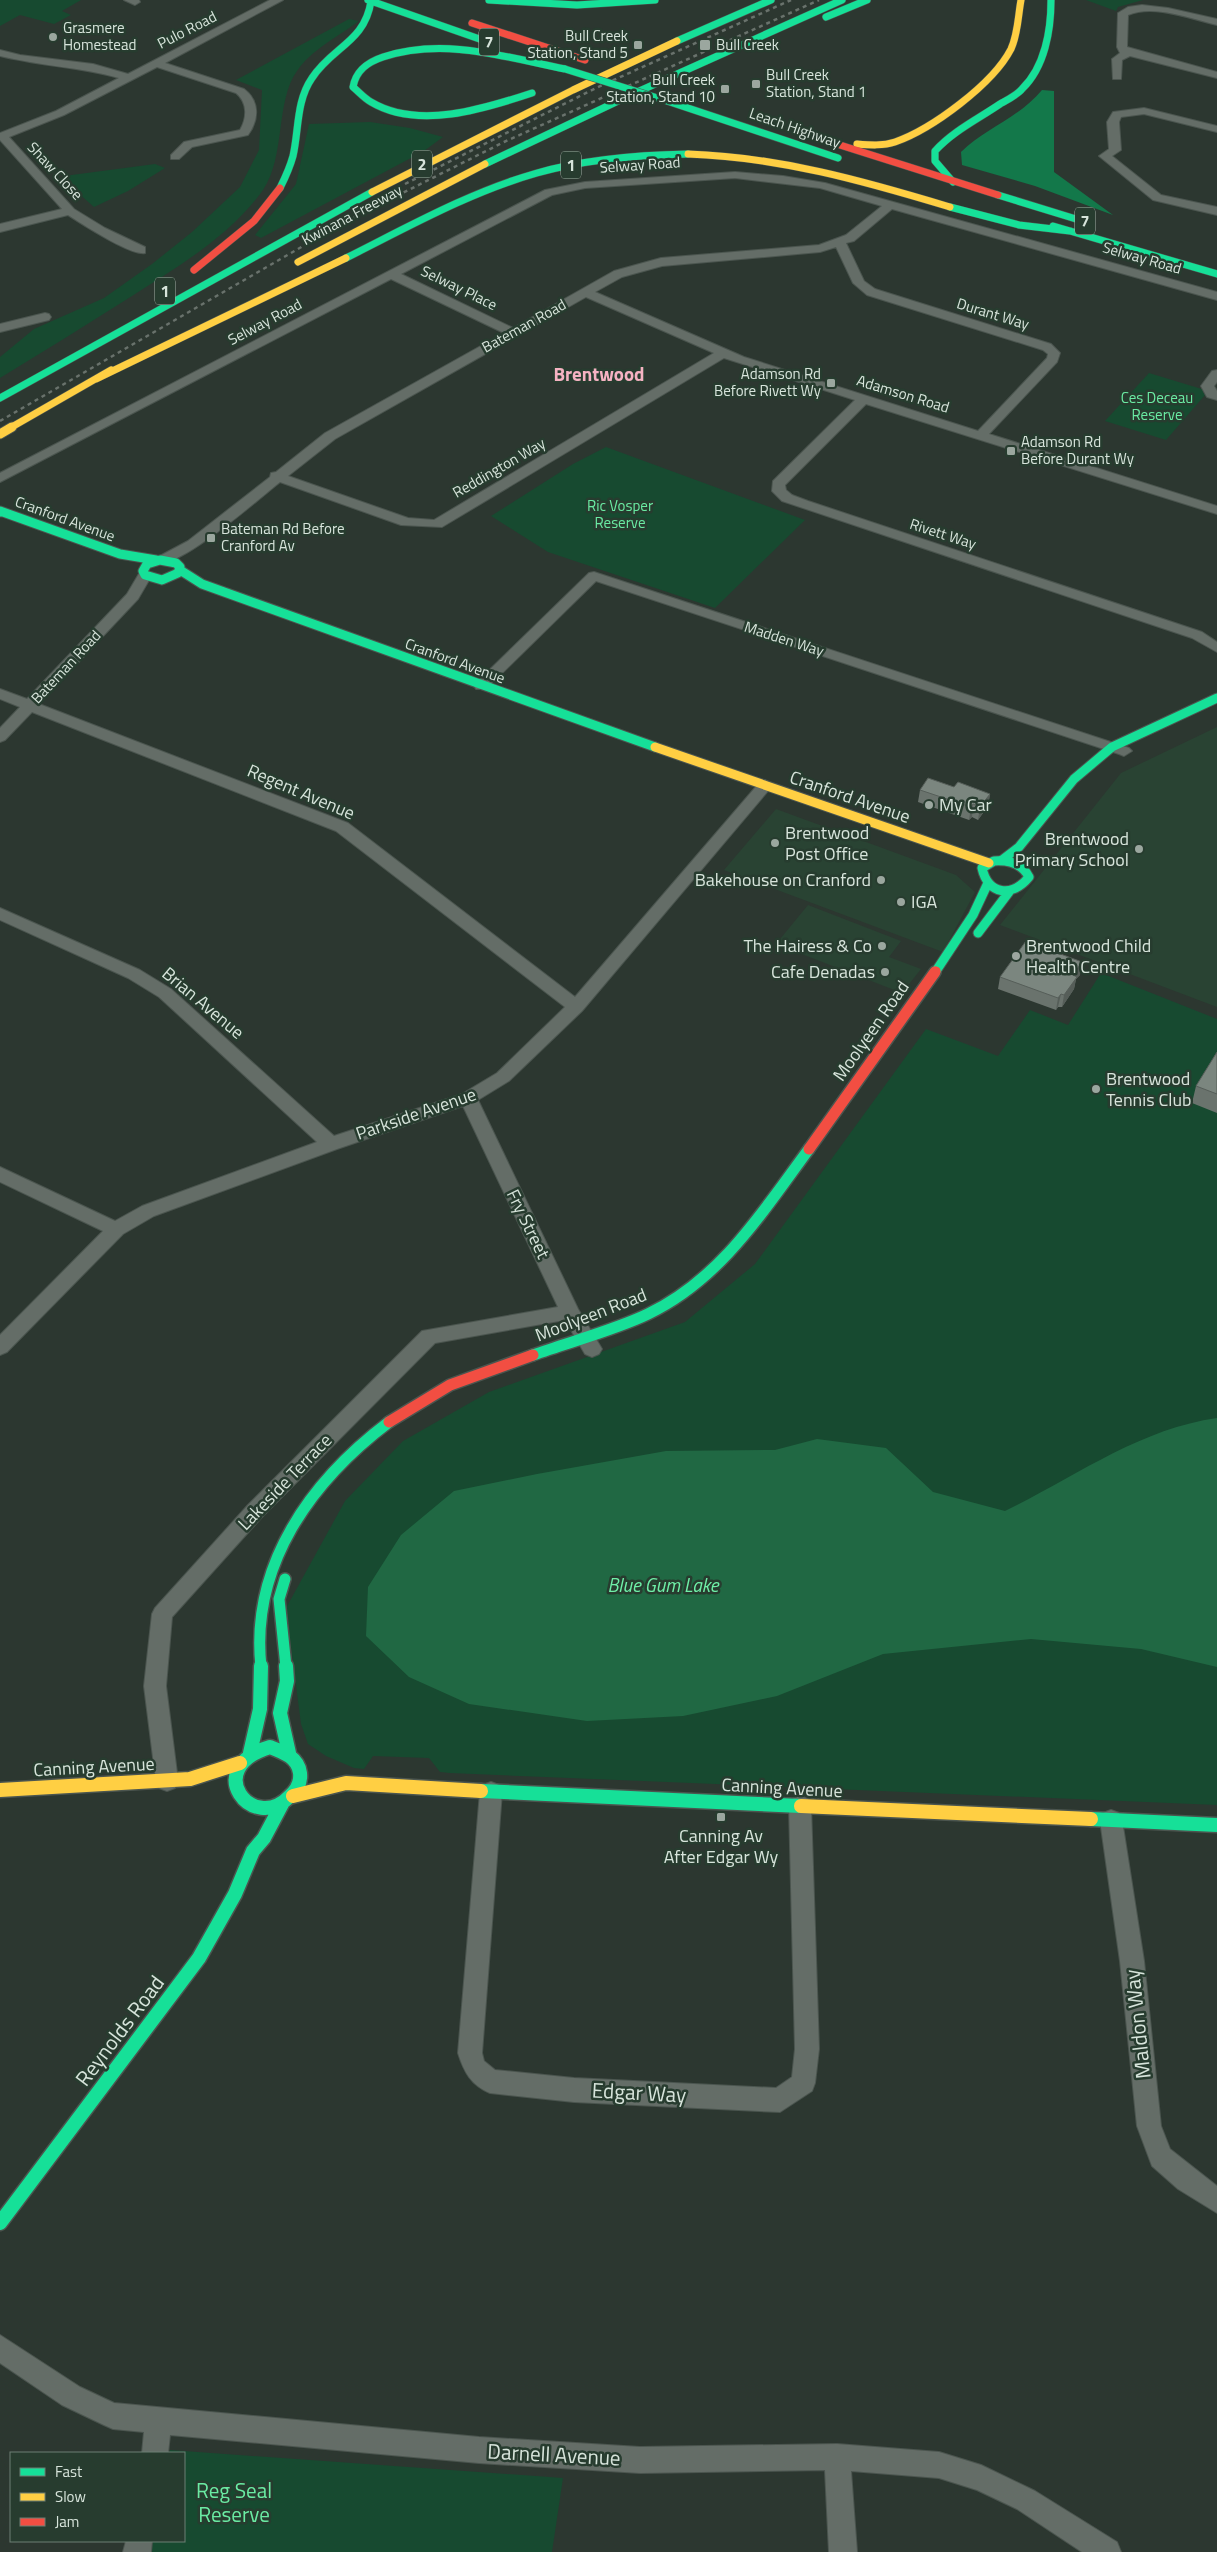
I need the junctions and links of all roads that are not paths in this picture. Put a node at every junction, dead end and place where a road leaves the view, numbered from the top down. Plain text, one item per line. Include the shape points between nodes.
1 (278, 0) edge
2 (369, 0) edge
3 (403, 0) edge
4 (489, 0) edge
5 (655, 0) edge
6 (747, 0) edge
7 (771, 0) edge
8 (842, 0) edge
9 (867, 0) edge
10 (1051, 0) edge
11 (1188, 0) edge
12 (1025, 2) edge
13 (1175, 12) junction
14 (412, 15) junction
15 (458, 18) dead end
16 (391, 22) dead end
17 (1217, 22) edge
18 (373, 33) dead end
19 (1128, 52) junction
20 (0, 53) edge
21 (334, 53) junction
22 (156, 63) junction
23 (565, 75) junction
24 (1217, 75) edge
25 (1117, 77) dead end
26 (128, 78) junction
27 (547, 87) dead end
28 (671, 90) dead end
29 (616, 101) junction
30 (1217, 129) edge
31 (810, 136) dead end
32 (1, 137) edge
33 (834, 144) junction
34 (175, 157) dead end
35 (849, 162) dead end
36 (890, 162) junction
37 (876, 171) dead end
38 (953, 182) junction
39 (953, 195) dead end
40 (891, 204) junction
41 (70, 211) junction
42 (1217, 211) edge
43 (1088, 222) dead end
44 (0, 228) edge
45 (1070, 232) junction
46 (840, 242) junction
47 (141, 250) dead end
48 (287, 268) dead end
49 (391, 274) junction
50 (1217, 274) edge
51 (185, 276) dead end
52 (585, 292) junction
53 (1217, 296) edge
54 (154, 299) dead end
55 (220, 305) dead end
56 (45, 317) dead end
57 (0, 328) edge
58 (512, 332) junction
59 (86, 349) junction
60 (722, 354) junction
61 (1217, 374) edge
62 (96, 379) junction
63 (1217, 396) edge
64 (0, 398) edge
65 (864, 399) junction
66 (0, 434) edge
67 (980, 436) junction
68 (276, 476) junction
69 (0, 478) edge
70 (1217, 510) edge
71 (1, 512) edge
72 (193, 544) junction
73 (120, 554) junction
74 (160, 560) junction
75 (179, 567) junction
76 (154, 576) junction
77 (202, 584) junction
78 (1217, 648) edge
79 (481, 686) junction
80 (0, 694) edge
81 (1217, 698) edge
82 (30, 705) junction
83 (1217, 708) edge
84 (0, 737) edge
85 (1118, 749) junction
86 (762, 789) junction
87 (1046, 832) dead end
88 (1002, 860) junction
89 (954, 863) dead end
90 (989, 863) junction
91 (987, 885) junction
92 (1009, 892) junction
93 (0, 913) edge
94 (972, 943) dead end
95 (576, 1007) junction
96 (468, 1098) junction
97 (859, 1100) dead end
98 (331, 1144) junction
99 (0, 1174) edge
100 (772, 1220) dead end
101 (116, 1229) junction
102 (689, 1303) dead end
103 (570, 1312) junction
104 (587, 1346) junction
105 (0, 1347) edge
106 (532, 1368) dead end
107 (372, 1452) dead end
108 (288, 1571) dead end
109 (250, 1753) junction
110 (289, 1753) junction
111 (298, 1762) junction
112 (240, 1763) junction
113 (313, 1768) dead end
114 (329, 1775) dead end
115 (190, 1779) junction
116 (167, 1781) junction
117 (346, 1783) junction
118 (206, 1785) dead end
119 (0, 1790) edge
120 (491, 1792) junction
121 (293, 1796) junction
122 (282, 1804) junction
123 (800, 1806) junction
124 (1110, 1820) junction
125 (1217, 1825) edge
126 (247, 1835) dead end
127 (253, 1852) junction
128 (1217, 2201) edge
129 (0, 2223) edge
130 (0, 2348) edge
131 (159, 2420) junction
132 (154, 2452) edge
133 (837, 2457) junction
134 (843, 2552) edge
135 (1107, 2552) edge

1 - 22 street, Pulo Road
2 - 14 main road, Leach Highway / 7
2 - 21 main road via 373,12 366,28
3 - 14 main road via 435,11
4 - 5 main road via 576,4
6 - 23 main road
7 - 59 main road, Kwinana Freeway / 2 via 475,136
8 - 29 main road, Kwinana Freeway / 2
9 - 29 main road
10 - 38 main road via 1047,47 1029,82 1022,90 936,147 935,163
11 - 13 street
12 - 33 main road via 1009,51 980,86 897,142
12 - 36 main road via 1023,41 1010,65 970,103
13 - 17 street
13 - 19 street via 1141,7 1122,13 1122,47
14 - 16 main road
14 - 23 main road, Leach Highway / 7
15 - 28 main road, 7
18 - 21 main road, 1
19 - 24 street
19 - 25 street via 1117,59
20 - 26 street via 93,67
21 - 51 main road, 1 via 320,66 305,89 292,158 279,190 245,232
22 - 26 street, Pulo Road
22 - 34 street via 240,91 250,100 250,126 244,132 188,144
23 - 27 main road via 479,52 438,47 378,56 358,70 353,78 360,96 370,102 401,112 422,114 496,105
23 - 35 main road, Leach Highway / 7, bridge via 664,100
26 - 32 street, Pulo Road via 60,113
29 - 48 main road, Kwinana Freeway / 2 via 493,159
30 - 42 street via 1141,107 1117,114 1113,122 1115,150 1105,156 1157,198
31 - 33 main road, Leach Highway / 7
32 - 41 street, Shaw Close
33 - 36 main road, Leach Highway / 7
36 - 37 main road
36 - 38 main road, Leach Highway / 7
38 - 43 main road, Leach Highway / 7
39 - 45 main road, 7
40 - 46 street, Bateman Road via 860,232
40 - 49 street, Selway Road via 821,185 745,176 585,185 548,192
40 - 53 street, Selway Road
41 - 44 street
41 - 47 street, Shaw Close via 100,231
45 - 50 main road, 7
45 - 62 main road, 1 via 1020,225 837,174 781,162 709,155 640,156 596,161 537,174 477,195
46 - 52 street, Bateman Road via 805,251 661,262 618,274
46 - 67 street, Durant Way via 859,283 870,292 1047,347 1054,352 1053,360
49 - 58 street, Selway Place
49 - 69 street, Selway Road
52 - 58 street, Bateman Road
52 - 60 street, Adamson Road
54 - 59 main road, 1
55 - 62 main road
56 - 57 street
58 - 68 street, Bateman Road via 330,436
59 - 64 main road, Kwinana Freeway / 1
60 - 65 street, Adamson Road
60 - 68 street, Reddington Way via 437,524 406,522
61 - 63 street via 1207,386
62 - 66 main road, 1
65 - 67 street, Adamson Road
65 - 78 street, Rivett Way via 778,484 779,491 787,498 1197,635
67 - 70 street, Adamson Road
68 - 72 street, Bateman Road
71 - 73 main road, Cranford Avenue
72 - 74 street, Bateman Road
72 - 75 street, Bateman Road
73 - 74 main road, Cranford Avenue
73 - 76 main road, Cranford Avenue
74 - 75 main road, Cranford Avenue
74 - 76 main road via 147,564
75 - 76 main road
75 - 77 main road, Cranford Avenue
76 - 77 main road, Cranford Avenue
76 - 82 street, Bateman Road
77 - 79 main road, Cranford Avenue
79 - 85 street, Madden Way via 594,576
79 - 86 main road, Cranford Avenue via 700,763
80 - 82 street, Regent Avenue
81 - 85 main road
82 - 84 street, Bateman Road
82 - 95 street, Regent Avenue via 342,827
83 - 85 main road
85 - 87 main road via 1087,780
85 - 88 main road via 1074,779 1019,847
86 - 89 main road, Cranford Avenue
86 - 90 main road, Cranford Avenue
86 - 95 street, Parkside Avenue
88 - 90 main road
88 - 92 main road via 1026,863 1030,878 1024,887
90 - 91 main road via 976,872
91 - 92 main road
91 - 104 main road, Moolyeen Road via 970,922 732,1254 712,1273 670,1303 620,1326
92 - 94 main road
93 - 98 street, Brian Avenue via 134,974 165,993
95 - 96 street, Parkside Avenue via 503,1078
96 - 98 street, Parkside Avenue
96 - 103 street, Fry Street
97 - 100 main road, Moolyeen Road
98 - 101 street, Parkside Avenue via 148,1211
99 - 101 street
101 - 105 street, Parkside Avenue
102 - 104 main road, Moolyeen Road via 672,1314
103 - 104 street, Fry Street
103 - 116 street, Lakeside Terrace via 429,1336 255,1511 162,1614 155,1686
104 - 109 main road, Moolyeen Road via 450,1385 420,1400 344,1458 312,1494 283,1541 272,1567 259,1634 262,1690 259,1726
106 - 107 main road, Moolyeen Road via 442,1401 411,1418
108 - 110 main road via 279,1599 287,1681 280,1713
109 - 110 main road via 270,1747
109 - 112 main road, Canning Avenue
110 - 111 main road
111 - 113 main road
111 - 121 main road via 301,1780
112 - 115 main road, Canning Avenue
112 - 122 main road via 234,1779 240,1800 263,1808
114 - 117 main road, Canning Avenue
115 - 116 main road, Canning Avenue
115 - 118 main road, Canning Avenue
116 - 119 main road, Canning Avenue
117 - 120 main road, Canning Avenue
117 - 121 main road, Canning Avenue
120 - 123 main road, Canning Avenue
120 - 123 street, Edgar Way via 470,2052 475,2068 490,2081 546,2087 780,2100 803,2084 807,2049
121 - 122 main road, Canning Avenue
122 - 127 main road, Reynolds Road
123 - 124 main road, Canning Avenue
124 - 125 main road, Canning Avenue
124 - 128 street, Maldon Way via 1132,1961 1149,2126 1161,2157
126 - 127 main road
127 - 129 main road, Reynolds Road via 235,1894 199,1958
130 - 131 street, Darnell Avenue via 70,2396 113,2416
131 - 132 street
131 - 133 street, Darnell Avenue via 479,2450 621,2459
133 - 134 street
133 - 135 street, Darnell Avenue via 939,2465 981,2478 1026,2500

